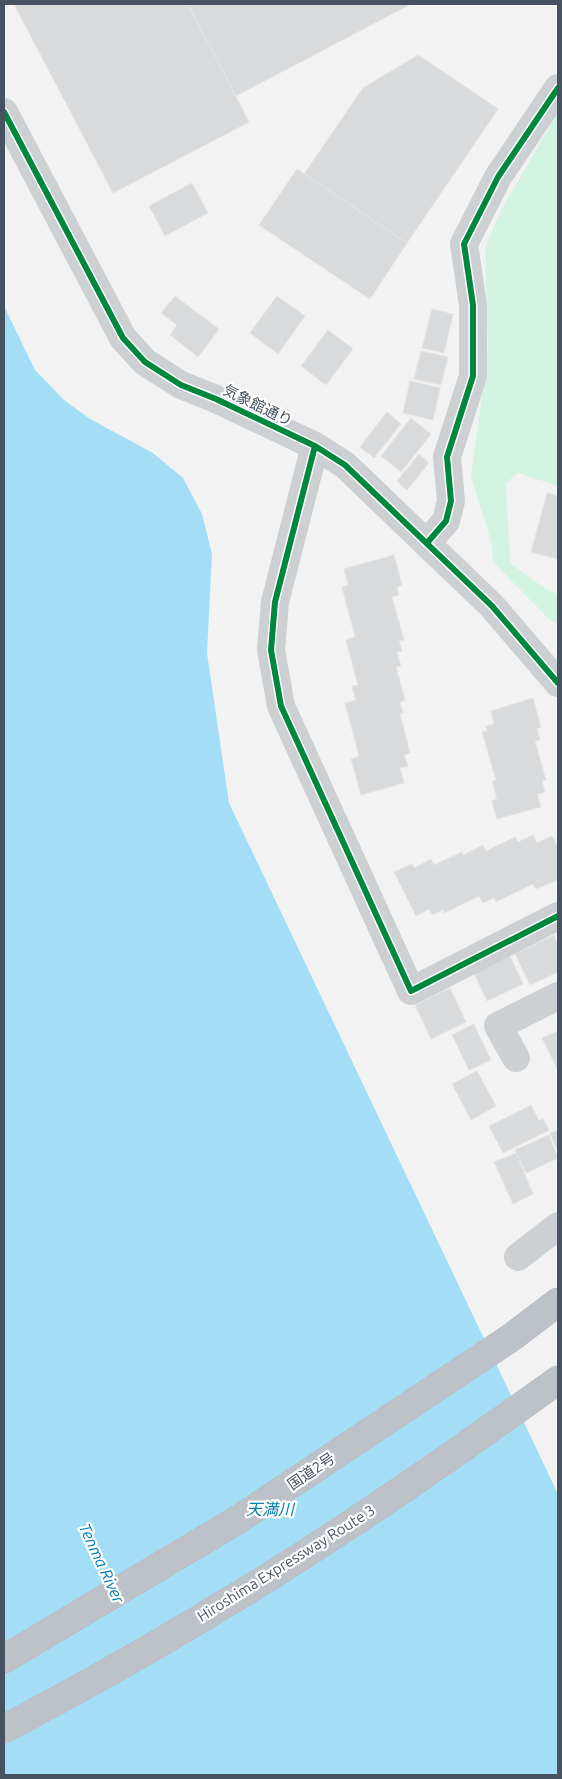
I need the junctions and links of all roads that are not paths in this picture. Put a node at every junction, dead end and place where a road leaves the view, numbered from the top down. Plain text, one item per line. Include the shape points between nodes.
1 (558, 88) edge
2 (4, 112) edge
3 (315, 446) junction
4 (427, 543) junction
5 (558, 683) edge
6 (558, 916) edge
7 (558, 996) edge
8 (516, 1058) dead end
9 (558, 1226) edge
10 (518, 1257) dead end
11 (558, 1302) edge
12 (558, 1380) edge
13 (4, 1659) edge
14 (4, 1729) edge

1 - 4 street via 498,177 464,244 473,305 473,376 447,457 452,501 446,521
2 - 3 street, 気象館通り via 123,338 145,362 181,385
3 - 4 street, 気象館通り via 345,465
3 - 6 street via 275,602 271,650 281,706 411,991
4 - 5 street, 気象館通り via 492,606
7 - 8 street via 498,1026
9 - 10 street
11 - 13 highway, 国道2号 via 512,1337 238,1519
12 - 14 highway, Hiroshima Expressway Route 3 via 417,1479 261,1582 78,1690

